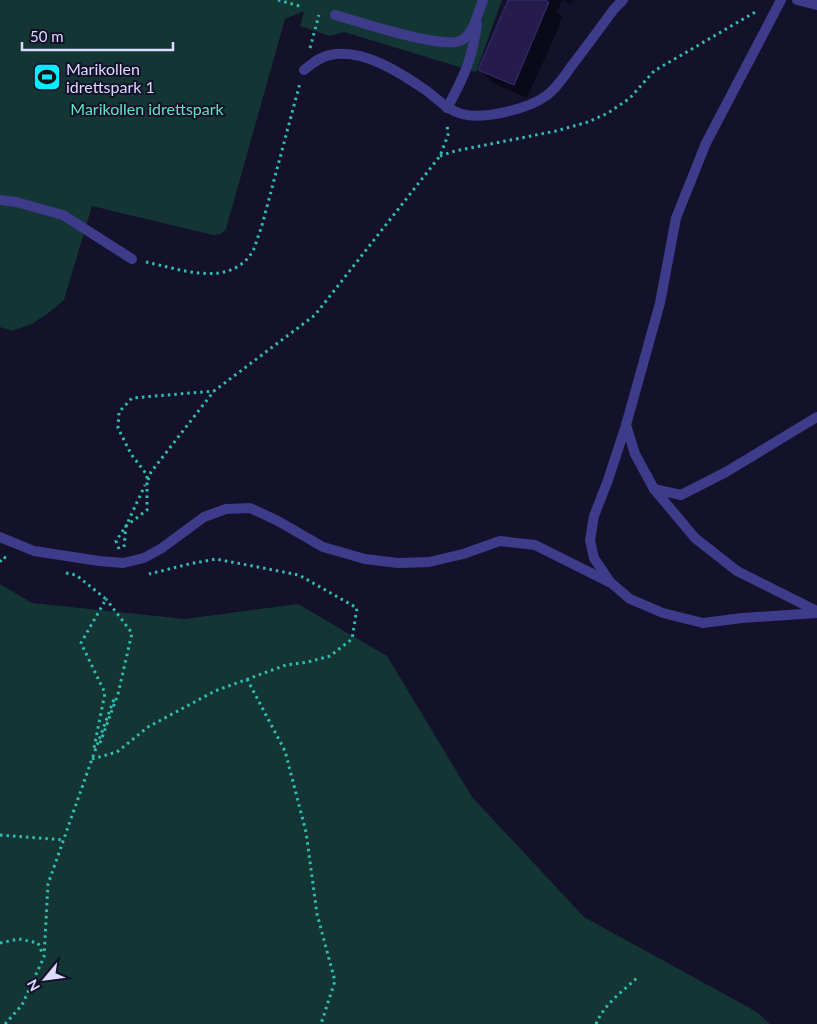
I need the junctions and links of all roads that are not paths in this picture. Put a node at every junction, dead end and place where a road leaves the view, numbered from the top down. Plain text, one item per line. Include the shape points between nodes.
1 (483, 0) edge
2 (623, 0) edge
3 (781, 0) edge
4 (797, 0) edge
5 (817, 5) edge
6 (479, 10) junction
7 (335, 15) dead end
8 (304, 70) road end
9 (447, 108) junction
10 (0, 200) edge
11 (132, 259) road end
12 (817, 417) edge
13 (626, 425) junction
14 (654, 489) junction
15 (0, 537) edge
16 (610, 582) junction
17 (817, 612) edge

1 - 6 lane
2 - 9 lane via 546,96 513,111 488,115 463,115
3 - 13 lane via 706,143 676,218 660,303
4 - 5 lane
6 - 7 lane via 469,34 463,40 450,43
6 - 9 lane via 474,50 464,78
8 - 9 lane via 328,55 344,54 373,60 405,75
10 - 11 lane via 63,215
12 - 14 lane via 726,472 681,494
13 - 14 lane via 635,454
13 - 16 lane via 594,516 590,540 594,558
14 - 17 lane via 695,538 737,572
15 - 16 lane via 34,551 123,563 144,558 204,517 226,509 250,508 323,548 365,559 429,562 500,541 535,545
16 - 17 lane via 630,598 655,610 703,624

